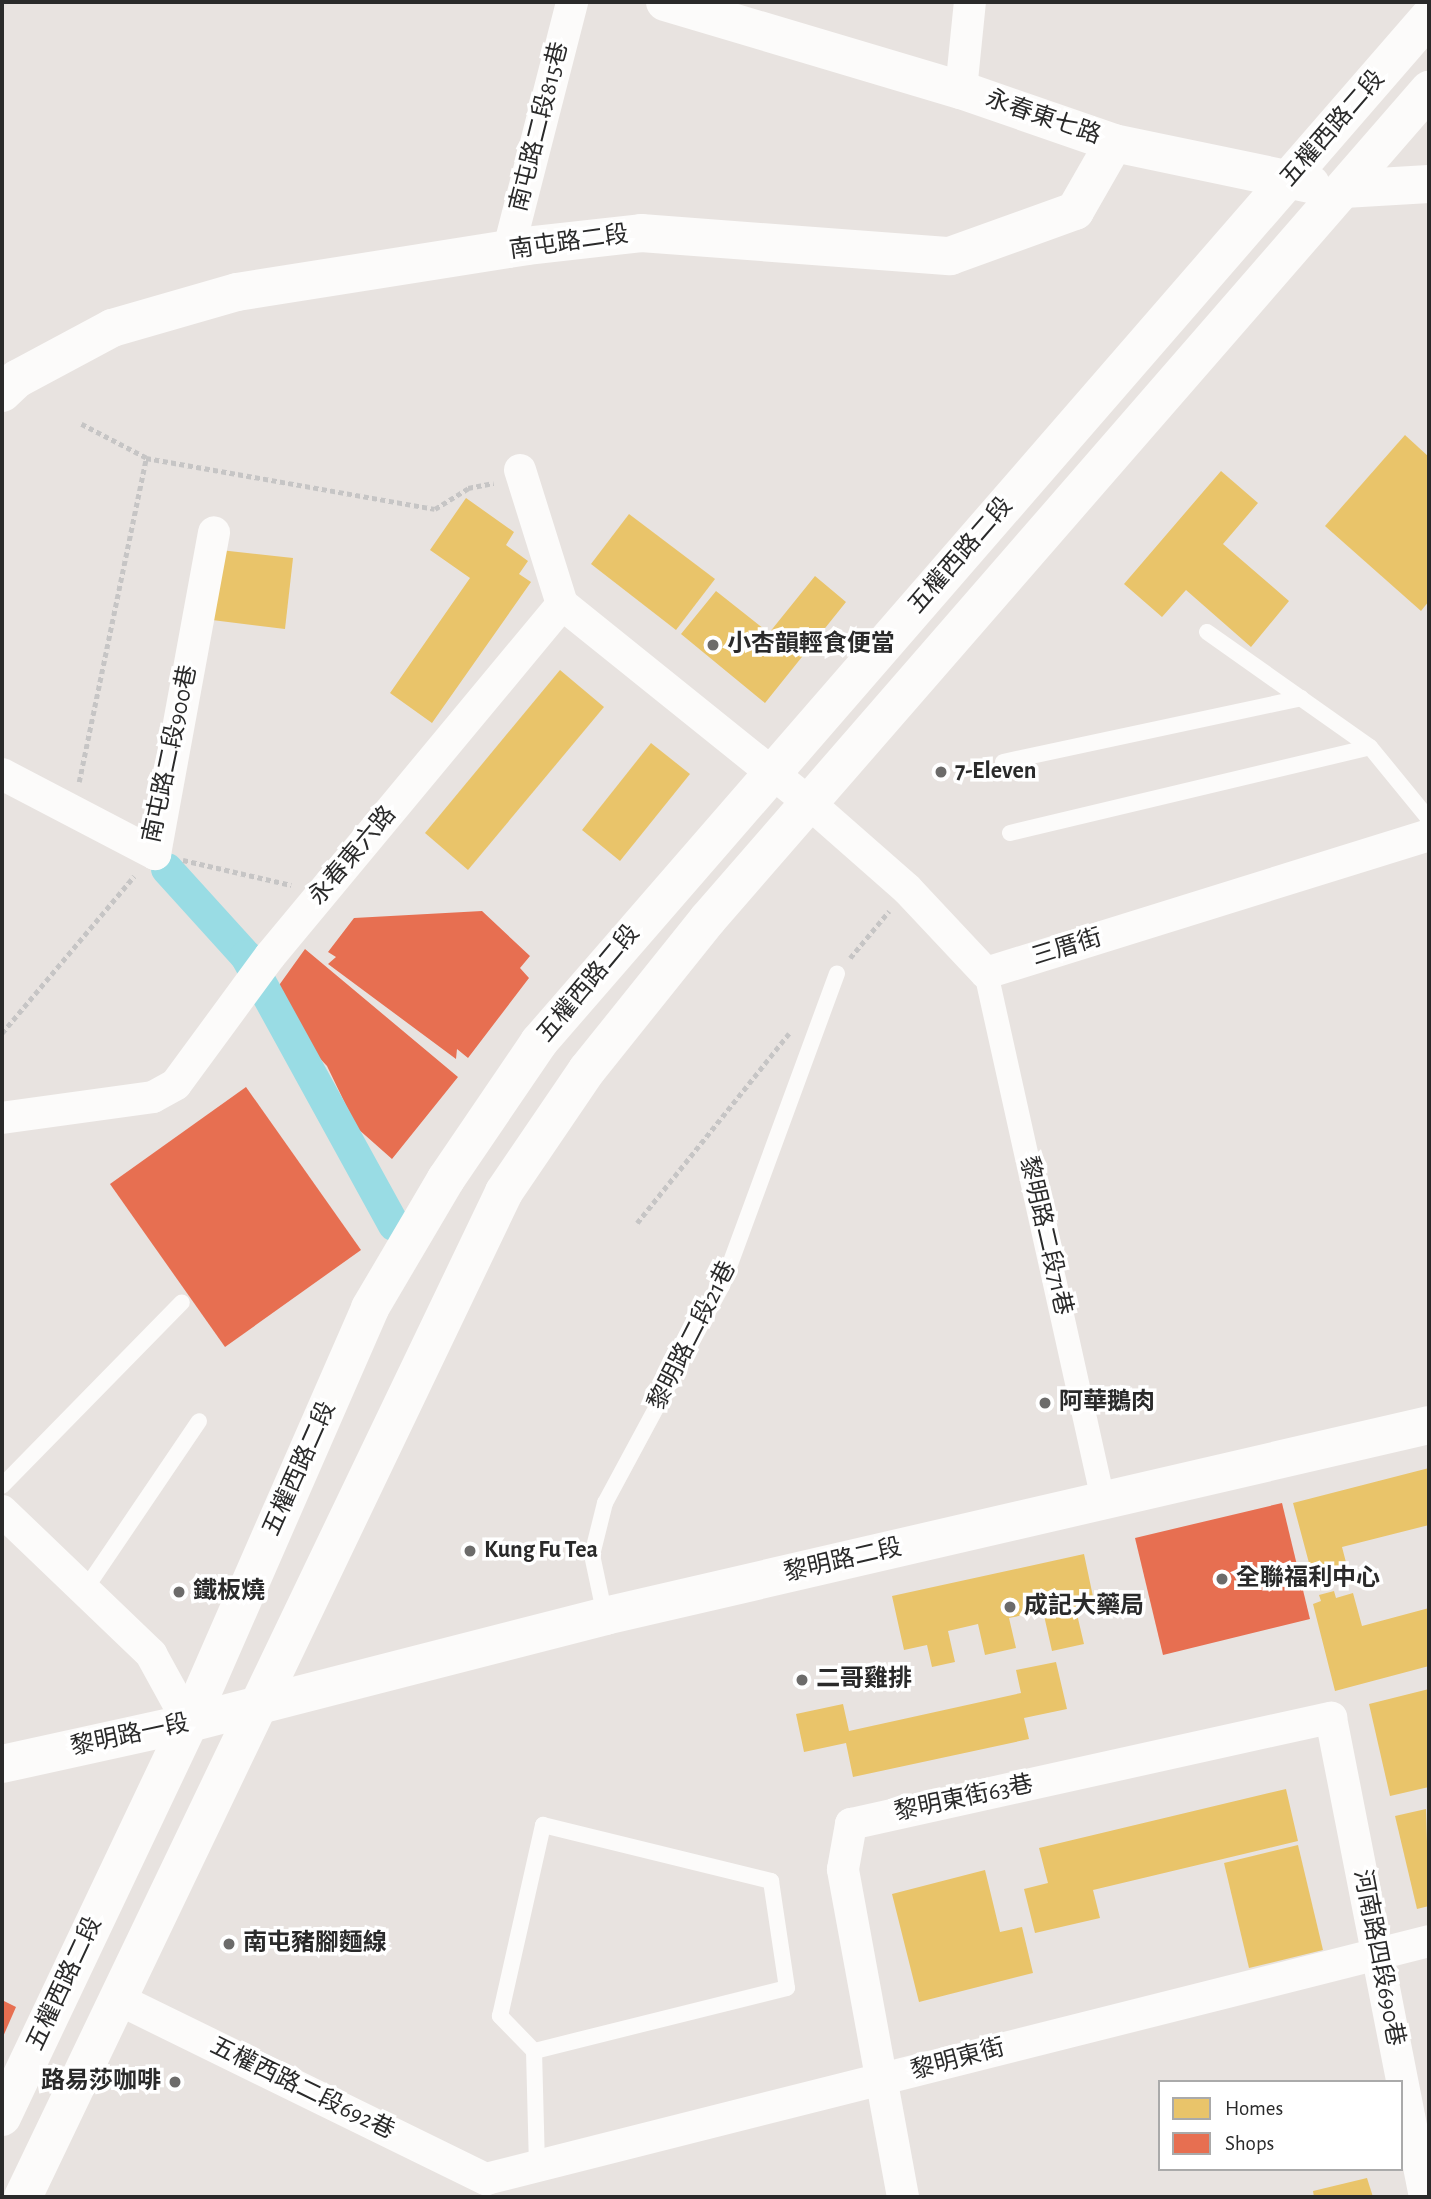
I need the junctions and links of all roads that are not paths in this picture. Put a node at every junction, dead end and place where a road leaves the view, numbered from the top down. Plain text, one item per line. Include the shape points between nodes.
1 (572, 2) edge
2 (665, 2) edge
3 (970, 2) edge
4 (1429, 17) edge
5 (961, 90) junction
6 (1429, 90) edge
7 (1114, 143) junction
8 (1289, 181) junction
9 (1429, 184) edge
10 (1344, 189) junction
11 (508, 252) junction
12 (2, 393) edge
13 (521, 474) road end
14 (214, 532) dead end
15 (562, 604) junction
16 (1207, 632) dead end
17 (1301, 698) junction
18 (1370, 747) junction
19 (1003, 762) dead end
20 (772, 773) junction
21 (2, 774) edge
22 (808, 802) junction
23 (1429, 819) edge
24 (1010, 833) dead end
25 (1429, 835) edge
26 (986, 973) junction
27 (836, 974) road end
28 (2, 1118) edge
29 (182, 1302) dead end
30 (199, 1420) dead end
31 (1429, 1425) edge
32 (2, 1486) edge
33 (1103, 1500) junction
34 (2, 1511) edge
35 (84, 1591) junction
36 (605, 1616) junction
37 (259, 1705) junction
38 (1331, 1718) joint
39 (189, 1723) junction
40 (2, 1764) edge
41 (1429, 1941) edge
42 (1377, 1951) junction
43 (118, 1999) junction
44 (534, 2051) junction
45 (882, 2080) junction
46 (1402, 2080) edge
47 (1403, 2084) edge
48 (2, 2117) edge
49 (537, 2166) junction
50 (484, 2188) edge
51 (23, 2197) edge
52 (902, 2197) edge
53 (1425, 2197) edge

1 - 11 street, 南屯路二段815巷
2 - 5 main road, 永春東七路
3 - 5 street
4 - 8 main road, 五權西路二段
5 - 7 main road, 永春東七路
6 - 10 main road, 五權西路二段
7 - 8 main road, 永春東七路
7 - 11 main road, 南屯路二段 via 1075,211 950,256 640,233
8 - 10 main road, 永春東七路
8 - 20 main road, 五權西路二段
9 - 10 main road, 永春東七路
10 - 22 main road, 五權西路二段
11 - 12 main road, 南屯路二段 via 237,292 112,328 18,379
13 - 15 street
14 - 21 street, 南屯路二段900巷 via 147,862
15 - 20 street
15 - 28 street, 永春東六路 via 323,892 176,1084 153,1097
16 - 17 lane
17 - 18 lane
17 - 19 lane
18 - 23 lane
18 - 24 lane
20 - 22 street
20 - 39 main road, 五權西路二段 via 539,1042 446,1179 370,1308
22 - 26 street via 906,889
22 - 37 main road, 五權西路二段 via 587,1070 504,1192
25 - 26 street, 三厝街
26 - 33 street, 黎明路二段71巷
27 - 36 lane, 黎明路二段21巷 via 722,1286 605,1503 592,1555
29 - 32 lane
30 - 35 lane
31 - 33 main road, 黎明路二段
33 - 36 main road, 黎明路二段
34 - 35 street
35 - 39 street via 151,1654
36 - 37 main road, 黎明路二段
37 - 39 main road, 黎明路一段
37 - 43 main road, 五權西路二段
38 - 42 street, 河南路四段690巷
38 - 45 street, 黎明東街63巷 via 851,1824 843,1869
39 - 40 main road, 黎明路一段
39 - 48 main road, 五權西路二段
41 - 42 street, 黎明東街
42 - 45 street, 黎明東街
42 - 46 street, 河南路四段690巷
43 - 50 street, 五權西路二段692巷
43 - 51 main road, 五權西路二段
44 - 44 lane via 787,1988 771,1881 543,1825 500,2016
44 - 49 lane
45 - 49 street, 黎明東街
45 - 52 street
47 - 53 street, 河南路四段690巷
49 - 50 street, 黎明東街

